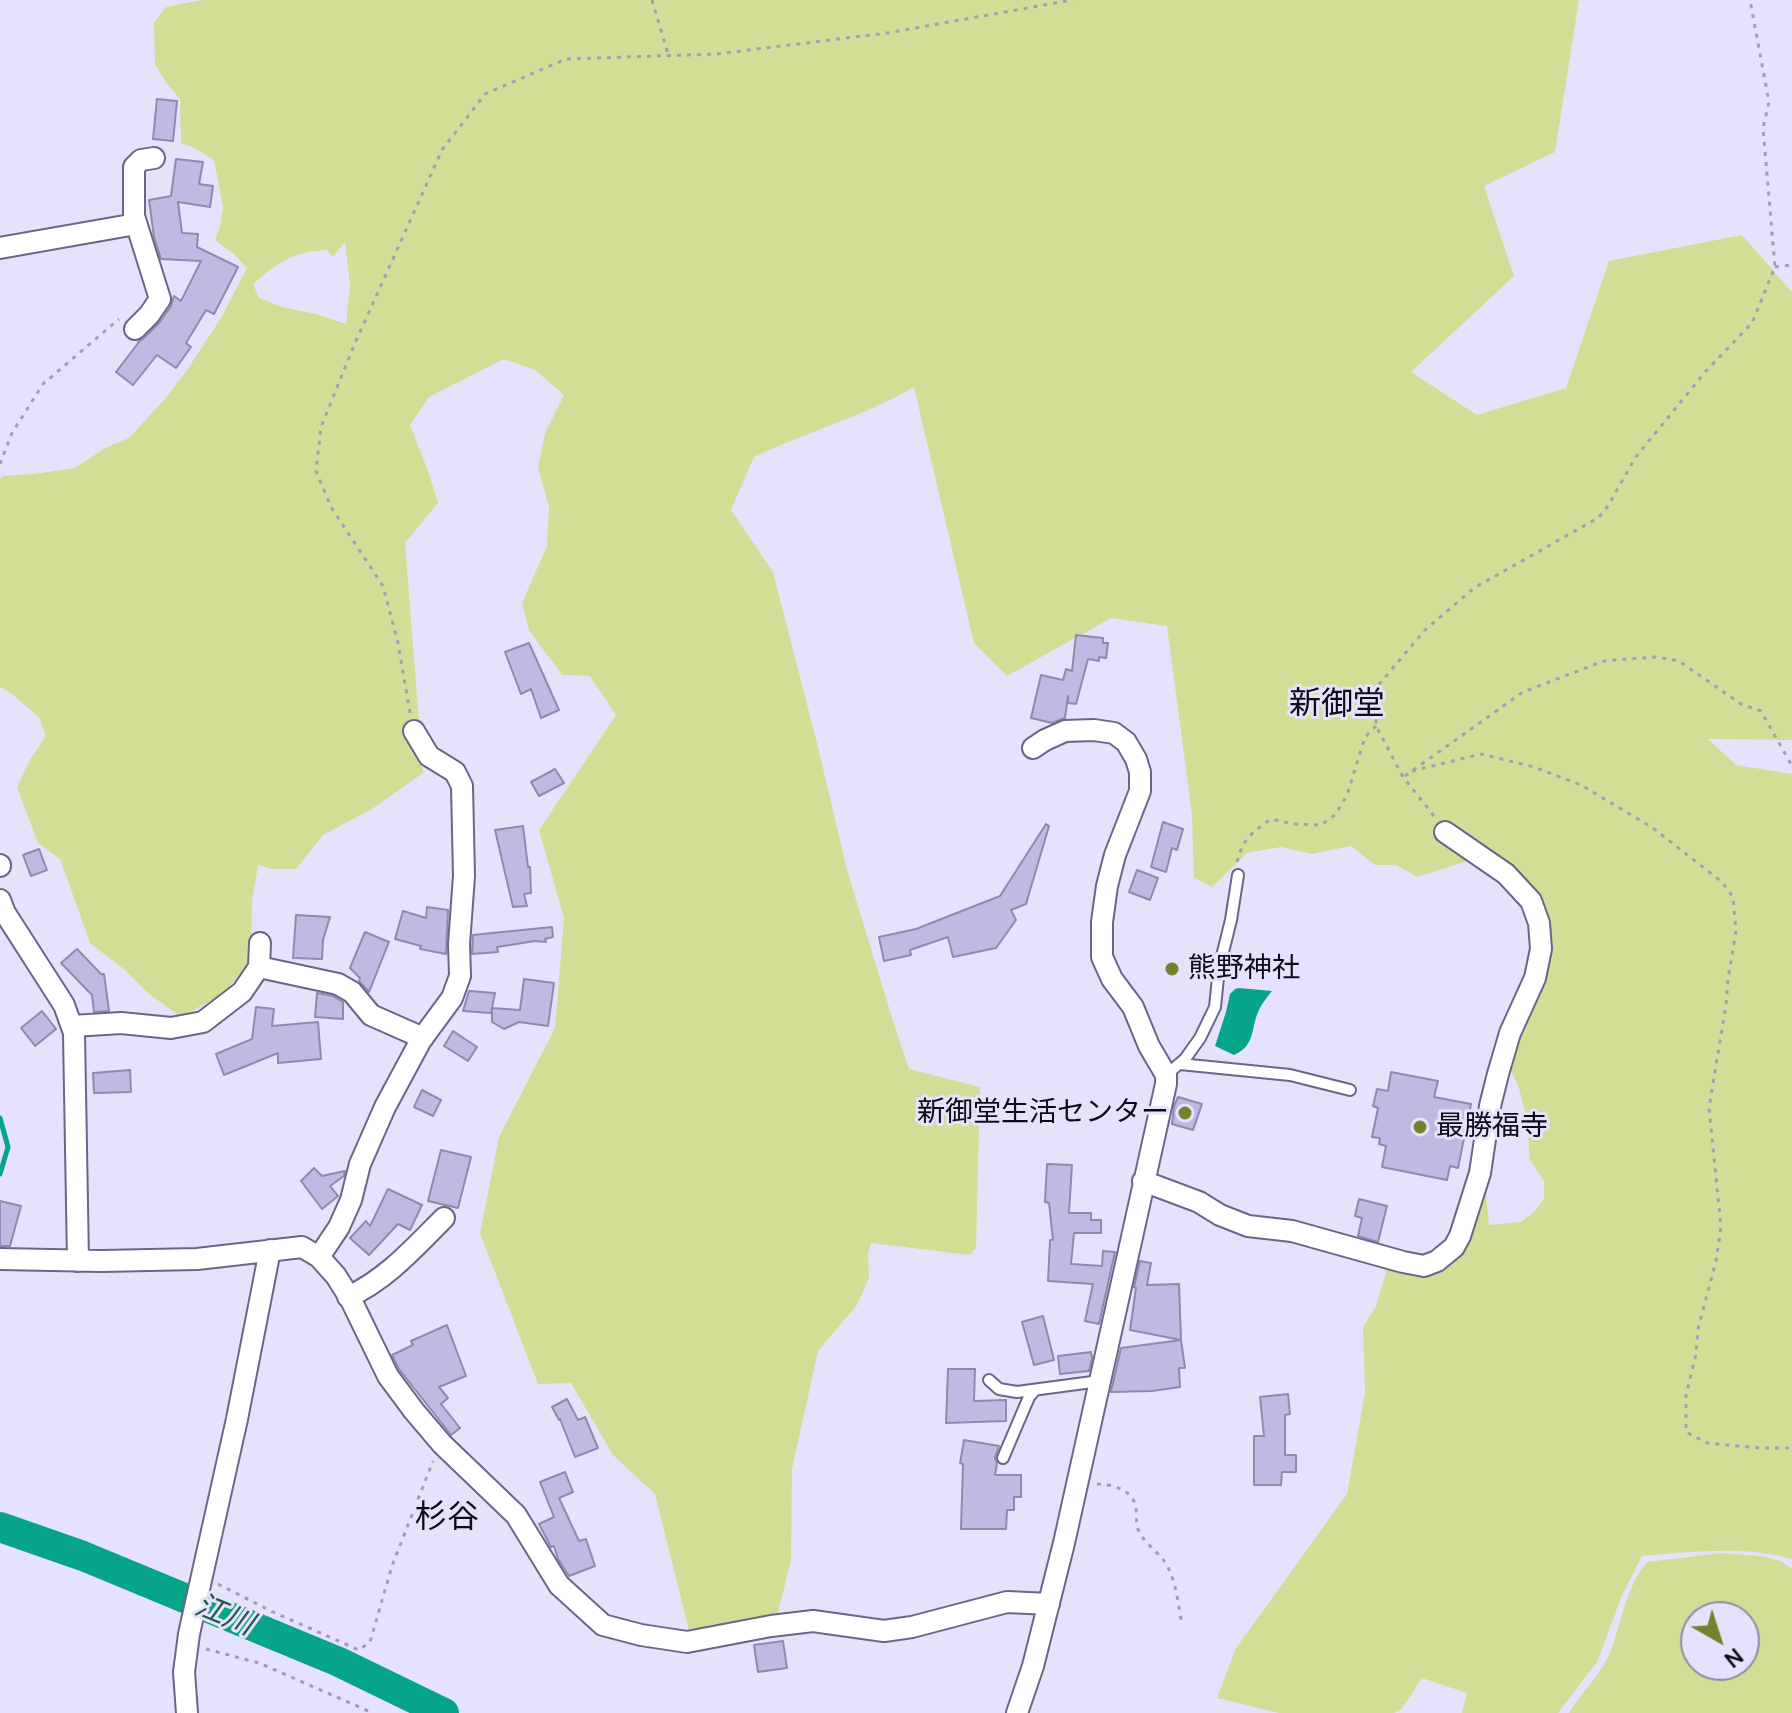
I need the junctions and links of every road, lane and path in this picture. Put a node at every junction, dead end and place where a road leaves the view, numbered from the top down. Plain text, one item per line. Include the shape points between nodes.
1 (652, 0) edge
2 (1073, 0) edge
3 (1750, 0) edge
4 (669, 55) junction
5 (154, 158) dead end
6 (136, 224) junction
7 (0, 248) edge
8 (1792, 265) edge
9 (1775, 267) junction
10 (130, 321) joint
11 (0, 464) edge
12 (1376, 726) junction
13 (414, 731) joint
14 (1033, 748) dead end
15 (1792, 766) edge
16 (1412, 771) junction
17 (1403, 777) junction
18 (1445, 832) joint
19 (1238, 875) joint
20 (0, 900) edge
21 (260, 943) dead end
22 (259, 967) junction
23 (72, 1026) junction
24 (423, 1038) junction
25 (1173, 1069) junction
26 (1350, 1090) dead end
27 (1143, 1181) junction
28 (444, 1218) dead end
29 (270, 1250) junction
30 (319, 1257) junction
31 (0, 1259) edge
32 (78, 1261) junction
33 (348, 1297) junction
34 (989, 1380) dead end
35 (1100, 1381) junction
36 (1035, 1390) junction
37 (442, 1444) junction
38 (1792, 1448) edge
39 (1003, 1458) dead end
40 (1078, 1481) junction
41 (201, 1581) junction
42 (1049, 1604) junction
43 (1182, 1623) dead end
44 (188, 1639) junction
45 (187, 1713) edge
46 (373, 1713) edge
47 (1017, 1713) edge

1 - 4 path
2 - 4 path via 887,33
3 - 9 path via 1769,102 1763,128
4 - 13 path via 566,59 485,94 442,150 321,427 316,471 331,507 383,586
5 - 6 street via 134,167
6 - 7 street
6 - 10 street via 160,299 149,315
8 - 9 path
9 - 12 path via 1752,323 1635,458 1598,518 1474,588 1425,630 1376,688
10 - 11 path via 43,384 12,433
12 - 17 path
12 - 19 path via 1365,737 1336,814 1321,825 1271,819 1242,843
13 - 24 street via 429,756 455,772 464,798 460,976 452,998
14 - 25 street via 1065,731 1094,730 1114,733 1136,759 1140,791 1107,886 1102,957 1133,1007 1149,1046
15 - 16 path via 1761,711 1741,704 1679,661 1656,657 1604,661 1523,692
16 - 17 path
16 - 38 path via 1481,754 1581,785 1653,828 1722,882 1733,897 1736,931 1709,1108 1721,1227 1686,1395 1686,1432 1707,1443
17 - 18 path
18 - 27 street via 1506,874 1531,901 1541,949 1498,1074 1480,1173 1454,1247 1424,1266 1403,1262 1292,1231 1248,1226
19 - 25 lane via 1215,1007 1200,1038
20 - 23 street
21 - 22 street
22 - 23 street via 242,992 203,1022 171,1028
22 - 24 street via 338,984 371,1015
23 - 32 street
24 - 30 street via 385,1107 339,1227
25 - 26 lane via 1290,1075
25 - 27 street
27 - 35 street
28 - 33 street via 395,1267
29 - 30 street via 302,1247
29 - 32 street via 197,1259
29 - 41 street
30 - 33 street
31 - 32 street
33 - 37 street via 388,1376
34 - 36 lane via 999,1389
35 - 36 lane
35 - 40 street
36 - 39 lane
37 - 41 path via 392,1566 370,1642 359,1650
37 - 42 street via 516,1515 559,1585 603,1625 687,1642 813,1621 884,1631 1007,1602
40 - 42 street
40 - 43 path via 1122,1488 1131,1496 1141,1537 1170,1571
41 - 44 street
42 - 47 street
44 - 45 street
44 - 46 path via 259,1663

